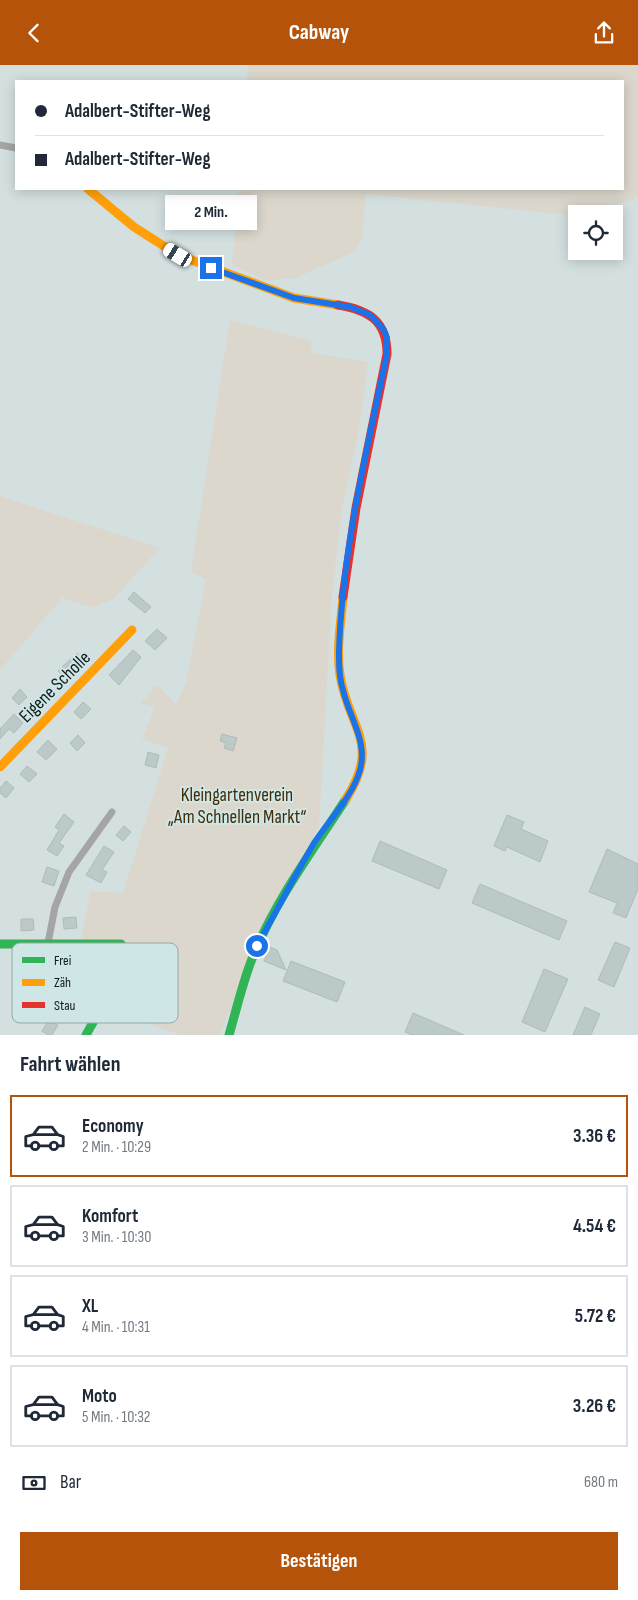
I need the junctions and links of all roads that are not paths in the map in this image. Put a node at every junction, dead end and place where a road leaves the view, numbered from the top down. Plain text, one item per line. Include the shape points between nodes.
1 (0, 145) edge
2 (15, 147) edge
3 (89, 190) edge
4 (132, 630) dead end
5 (0, 767) edge
6 (112, 812) dead end
7 (48, 943) edge
8 (93, 1023) edge
9 (86, 1035) edge
10 (229, 1035) edge

1 - 2 street
3 - 10 street via 134,227 178,255 294,298 360,310 378,322 387,338 387,354 351,529 340,650 340,680 359,735 363,758 352,787 315,843 257,946
4 - 5 street, Eigene Scholle
6 - 7 street via 69,872 55,907
8 - 9 street

